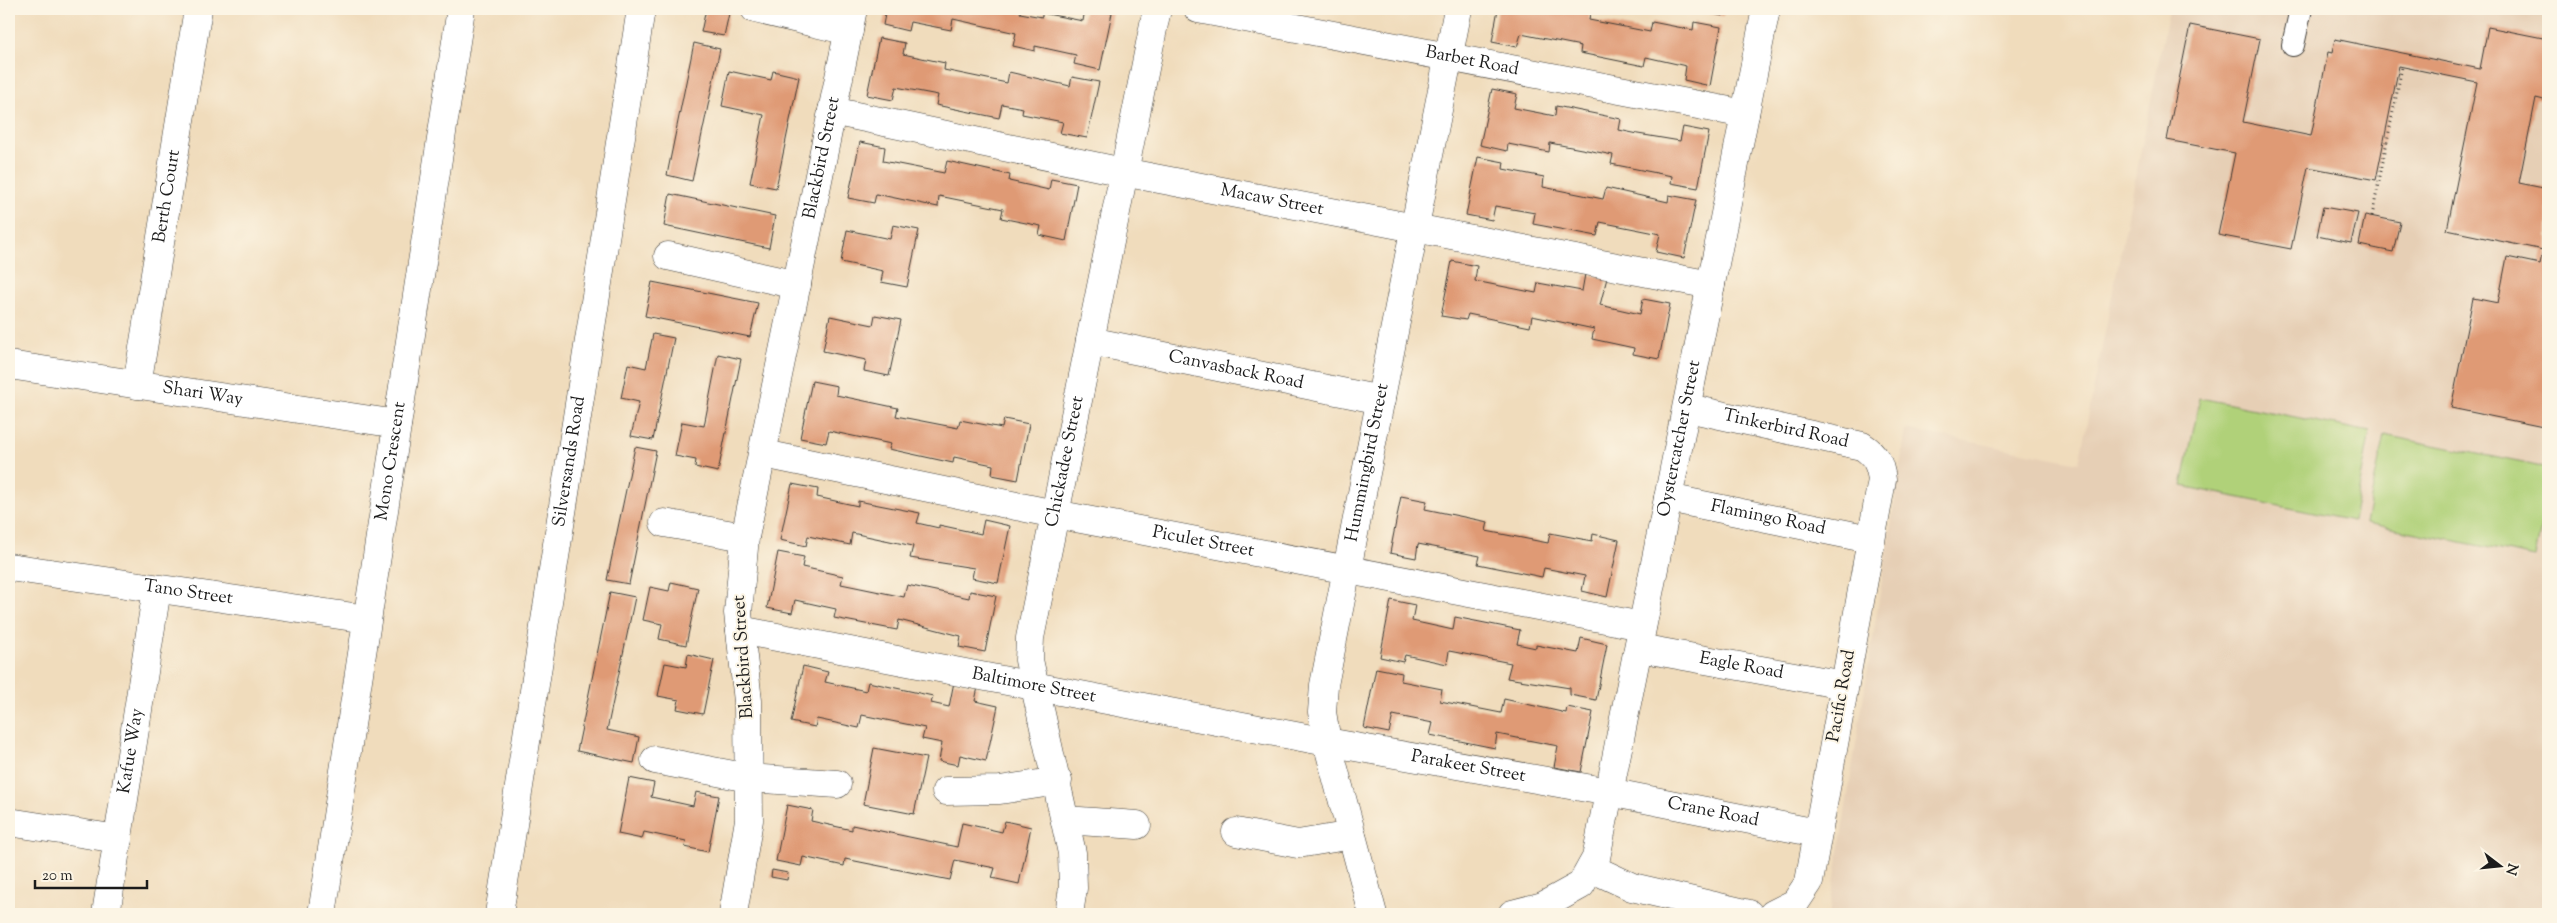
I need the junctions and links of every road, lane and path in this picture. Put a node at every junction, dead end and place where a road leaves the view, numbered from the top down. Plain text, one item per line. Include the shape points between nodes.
1 (198, 9) edge
2 (461, 9) edge
3 (641, 9) edge
4 (755, 9) edge
5 (1157, 9) edge
6 (1198, 9) edge
7 (1458, 9) edge
8 (1766, 9) edge
9 (2301, 9) edge
10 (851, 20) edge
11 (2294, 45) dead end
12 (1449, 57) junction
13 (2402, 67) dead end
14 (832, 111) junction
15 (1745, 114) junction
16 (1123, 172) junction
17 (2372, 216) dead end
18 (1416, 228) junction
19 (668, 256) dead end
20 (797, 284) junction
21 (1711, 285) junction
22 (1090, 342) junction
23 (9, 365) edge
24 (137, 384) junction
25 (1381, 400) junction
26 (1688, 408) junction
27 (397, 424) junction
28 (764, 454) junction
29 (1878, 461) joint
30 (1668, 498) junction
31 (1055, 514) junction
32 (664, 522) dead end
33 (745, 537) junction
34 (1870, 539) junction
35 (9, 567) edge
36 (1347, 568) junction
37 (157, 589) junction
38 (367, 619) junction
39 (740, 630) junction
40 (1641, 637) junction
41 (1036, 686) junction
42 (1844, 686) junction
43 (1327, 742) junction
44 (655, 760) dead end
45 (749, 778) junction
46 (1058, 781) junction
47 (837, 784) dead end
48 (946, 791) dead end
49 (1609, 792) junction
50 (1065, 820) junction
51 (9, 822) edge
52 (1137, 825) dead end
53 (1236, 832) dead end
54 (1817, 833) junction
55 (1352, 835) junction
56 (118, 839) junction
57 (1591, 868) junction
58 (106, 914) edge
59 (322, 914) edge
60 (499, 914) edge
61 (734, 914) edge
62 (1069, 914) edge
63 (1373, 914) edge
64 (1512, 914) edge
65 (1749, 914) edge
66 (1773, 914) edge

1 - 24 street, Berth Court
2 - 27 street, Mono Crescent
3 - 60 street, Silversands Road
4 - 10 street, Blackbird Street
5 - 16 street, Chickadee Street
6 - 12 street, Barbet Road
7 - 12 street, Hummingbird Street
8 - 15 street, Oystercatcher Street
9 - 11 lane
10 - 14 street, Blackbird Street
12 - 15 street, Barbet Road
12 - 18 street, Hummingbird Street
13 - 17 path
14 - 16 street, Macaw Street
14 - 20 street, Blackbird Street
15 - 21 street, Oystercatcher Street
16 - 18 street, Macaw Street
16 - 22 street, Chickadee Street
18 - 21 street, Macaw Street
18 - 25 street, Hummingbird Street
19 - 20 street
20 - 28 street, Blackbird Street
21 - 26 street, Oystercatcher Street
22 - 25 street, Canvasback Road
22 - 31 street, Chickadee Street
23 - 24 street, Shari Way
24 - 27 street, Shari Way
25 - 36 street, Hummingbird Street
26 - 29 street, Tinkerbird Road via 1862,446
26 - 30 street, Oystercatcher Street
27 - 38 street, Mono Crescent
28 - 31 street, Piculet Street
28 - 33 street, Blackbird Street
29 - 34 street, Pacific Road via 1882,480
30 - 34 street, Flamingo Road
30 - 40 street, Oystercatcher Street
31 - 36 street, Piculet Street
31 - 41 street, Chickadee Street via 1030,638 1029,660
32 - 33 street
33 - 39 street, Blackbird Street via 738,589
34 - 42 street, Pacific Road
35 - 37 street, Tano Street
36 - 40 street, Piculet Street
36 - 43 street, Hummingbird Street via 1324,685 1322,712
37 - 38 street, Tano Street
37 - 56 street, Kafue Way
38 - 59 street, Mono Crescent
39 - 41 street, Baltimore Street
39 - 45 street, Blackbird Street via 748,700
40 - 42 street, Eagle Road
40 - 49 street, Oystercatcher Street
41 - 43 street, Baltimore Street
41 - 46 street, Chickadee Street
42 - 54 street, Pacific Road
43 - 49 street, Parakeet Street
43 - 55 street, Hummingbird Street
44 - 45 street
45 - 47 street
45 - 61 street, Blackbird Street via 748,820
46 - 48 street via 1000,790
46 - 50 street, Chickadee Street
49 - 54 street, Crane Road
49 - 57 street, Oystercatcher Street via 1596,858
50 - 52 street
50 - 62 street, Chickadee Street via 1072,853 1073,888
51 - 56 street
53 - 55 street via 1298,844
54 - 66 street, Pacific Road via 1809,882 1804,893 1795,903
55 - 63 street, Hummingbird Street
56 - 58 street, Kafue Way
57 - 64 street, Oystercatcher Street via 1581,885 1543,906
57 - 65 street via 1632,887

